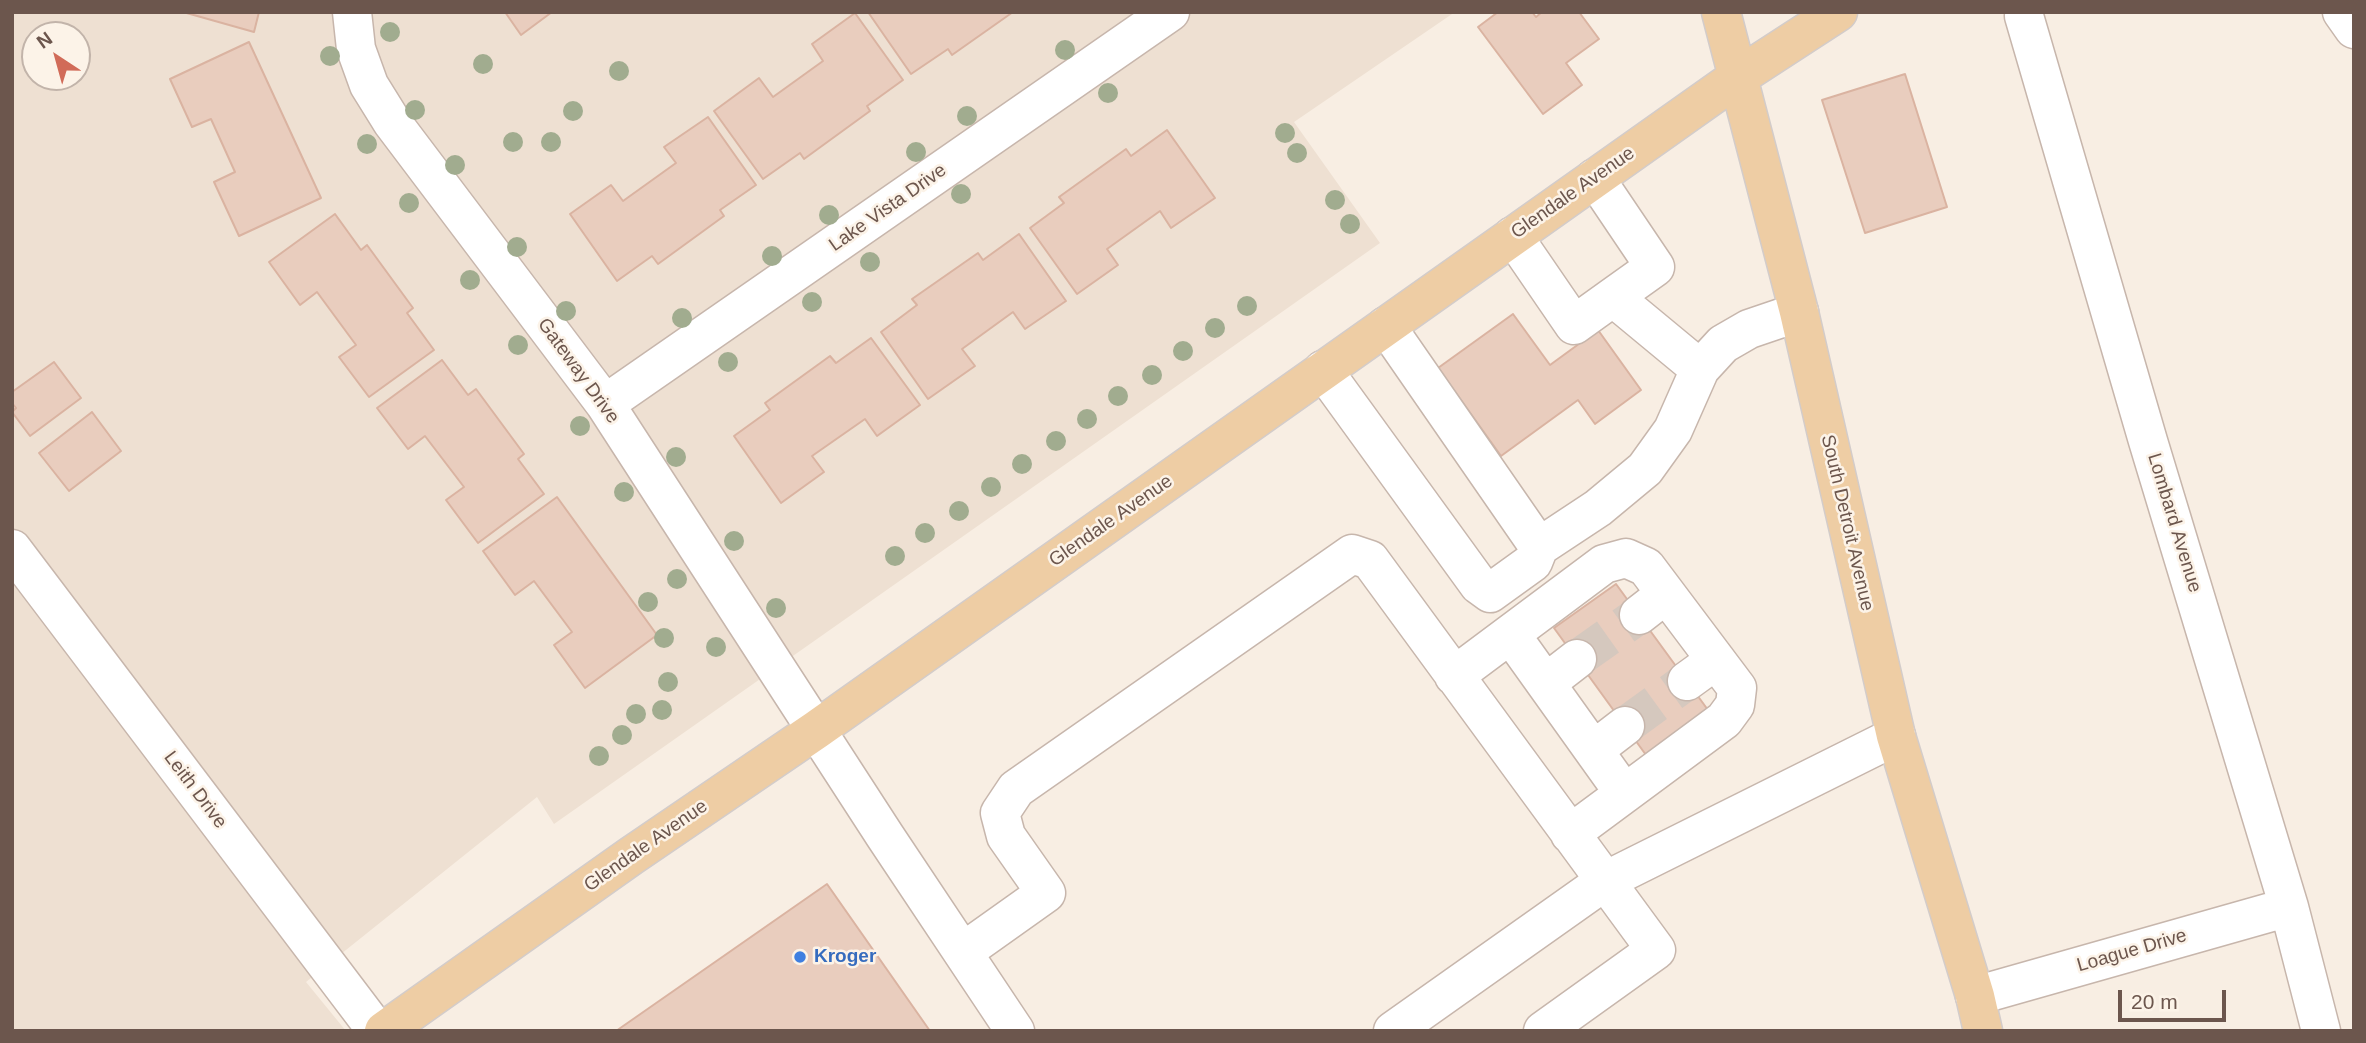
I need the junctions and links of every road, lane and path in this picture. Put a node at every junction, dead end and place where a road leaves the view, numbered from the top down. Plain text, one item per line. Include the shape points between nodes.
1 (352, 12) edge
2 (1170, 12) edge
3 (1721, 12) edge
4 (1838, 12) edge
5 (2342, 12) edge
6 (2024, 16) dead end
7 (2354, 29) edge
8 (1738, 77) junction
9 (1595, 178) junction
10 (1513, 236) junction
11 (1613, 297) junction
12 (1799, 312) junction
13 (1386, 326) junction
14 (1700, 369) junction
15 (1323, 370) junction
16 (605, 404) junction
17 (1539, 547) junction
18 (12, 549) edge
19 (1511, 635) junction
20 (1577, 659) tunnel mouth
21 (1454, 676) junction
22 (1546, 683) junction
23 (1625, 726) tunnel mouth
24 (816, 730) junction
25 (1896, 736) junction
26 (1595, 749) junction
27 (1624, 793) junction
28 (1570, 834) junction
29 (1605, 881) junction
30 (2289, 907) junction
31 (963, 952) junction
32 (1979, 1013) edge
33 (377, 1031) edge
34 (384, 1031) edge
35 (1015, 1031) edge
36 (1393, 1031) edge
37 (1543, 1031) edge
38 (2321, 1031) edge

1 - 16 street, Gateway Drive via 356,49 369,86 392,122
2 - 16 street, Lake Vista Drive
3 - 8 main road, South Detroit Avenue
4 - 8 main road, Glendale Avenue
5 - 7 street
6 - 30 street, Lombard Avenue
8 - 9 main road, Glendale Avenue
8 - 12 main road, South Detroit Avenue
9 - 10 main road, Glendale Avenue
9 - 11 street via 1655,267
10 - 11 street via 1574,325
10 - 13 main road, Glendale Avenue
11 - 14 street
12 - 14 street via 1731,339
12 - 25 main road, South Detroit Avenue
13 - 15 main road, Glendale Avenue
13 - 17 street
14 - 17 street via 1673,430 1644,469 1598,508
15 - 17 street via 1479,585 1490,593 1533,562
15 - 24 main road, Glendale Avenue
16 - 24 street, Gateway Drive
18 - 33 street, Leith Drive
19 - 21 street
19 - 22 street
19 - 27 street via 1604,565 1626,558 1646,568 1653,605 1701,671 1737,688 1735,705 1724,720
20 - 22 street
21 - 28 street
21 - 31 street via 1370,560 1352,554 1016,789 1000,813 1006,836 1046,892
22 - 26 street
23 - 26 street
24 - 31 street, Gateway Drive
24 - 34 main road, Glendale Avenue
25 - 29 street
25 - 32 main road, South Detroit Avenue
26 - 27 street
27 - 28 street
28 - 29 street
29 - 36 street
29 - 37 street via 1656,950
30 - 32 street, Loague Drive
30 - 38 street, Lombard Avenue
31 - 35 street, Gateway Drive

